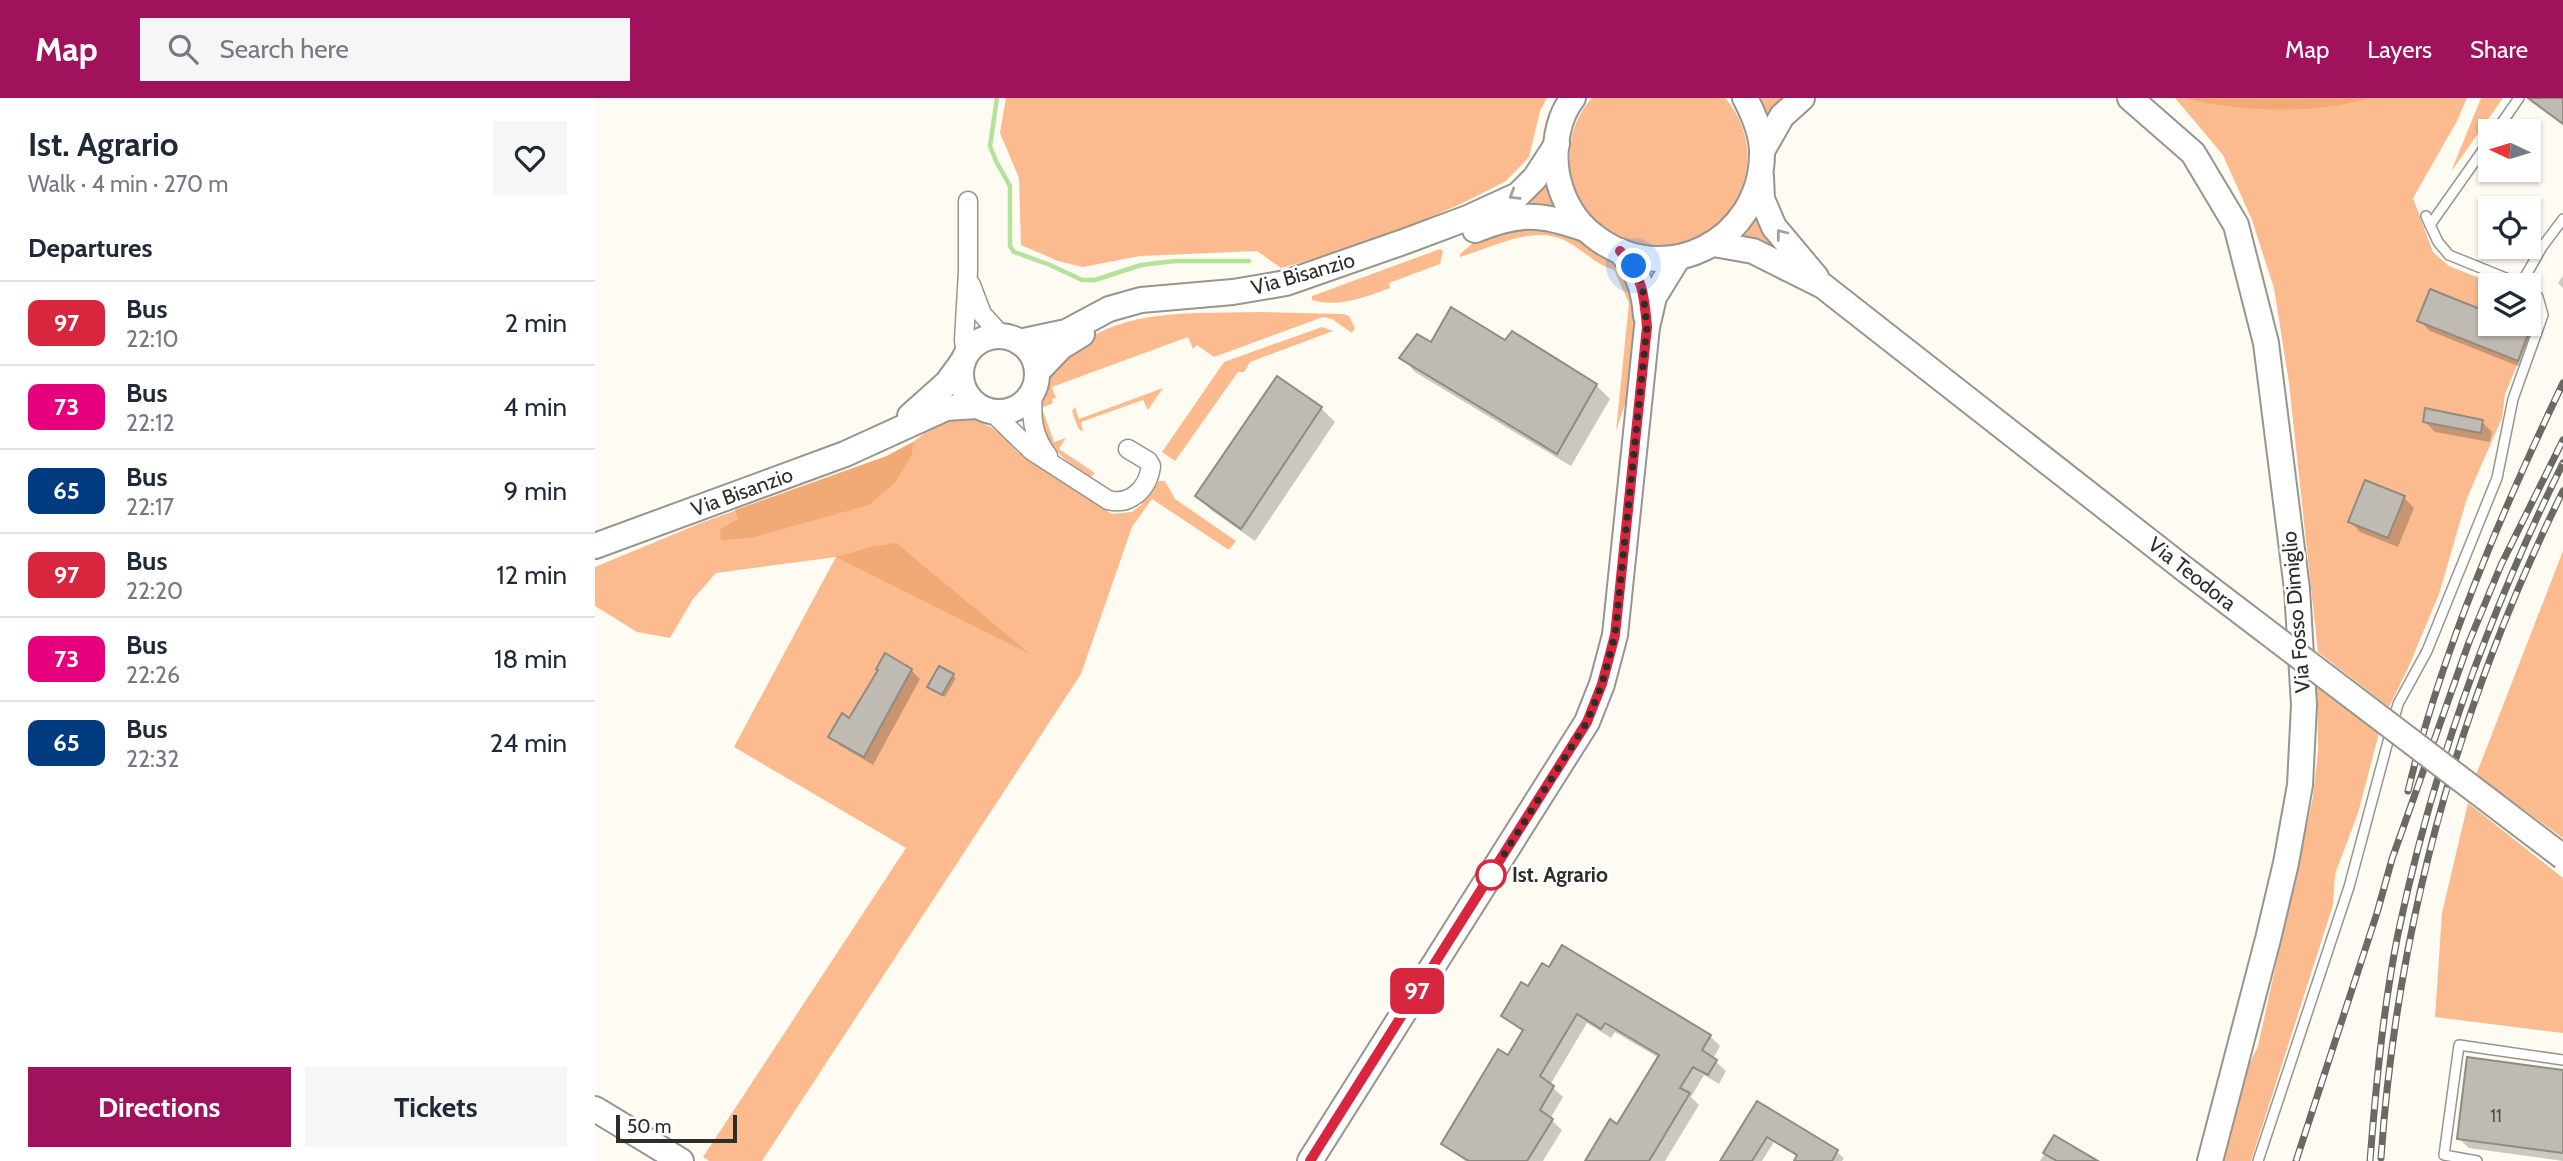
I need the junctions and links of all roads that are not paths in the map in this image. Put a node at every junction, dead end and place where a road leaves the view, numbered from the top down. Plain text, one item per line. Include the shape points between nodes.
1 (1573, 98) edge
2 (1745, 98) edge
3 (1802, 98) edge
4 (2130, 98) edge
5 (2519, 98) edge
6 (2504, 119) edge
7 (1557, 144) junction
8 (2478, 156) edge
9 (1762, 162) junction
10 (968, 201) dead end
11 (2563, 219) edge
12 (1585, 229) junction
13 (1714, 244) junction
14 (1620, 251) junction
15 (1678, 258) junction
16 (968, 271) junction
17 (2493, 273) edge
18 (2528, 273) edge
19 (1823, 286) junction
20 (1647, 327) junction
21 (2536, 336) edge
22 (1010, 339) junction
23 (965, 358) junction
24 (1035, 382) junction
25 (985, 409) junction
26 (888, 434) junction
27 (1128, 449) dead end
28 (1052, 462) junction
29 (595, 546) edge
30 (2563, 857) edge
31 (2563, 1060) edge
32 (595, 1108) edge
33 (681, 1161) edge
34 (1310, 1161) edge
35 (2210, 1161) edge
36 (2258, 1161) edge
37 (2477, 1161) edge

1 - 7 main road
2 - 9 main road, Via Teodora via 1757,123
3 - 9 main road via 1782,116
4 - 35 main road, Via Fosso Dimiglio via 2193,153 2236,225 2266,343 2297,589 2304,705 2299,785 2283,876
5 - 6 lane
7 - 12 main road via 1560,187
7 -> 22 main road, Via Bisanzio via 1518,195 1339,266 1261,288 1141,300 1109,309 1066,332
8 - 17 lane via 2428,221 2449,255
9 - 13 main road via 1745,213
19 -> 9 main road, Via Teodora via 1774,227 1762,199
10 - 16 street
11 - 18 lane
12 - 14 main road
12 - 24 main road, Via Bisanzio via 1530,215 1512,218 1274,302 1136,312 1090,329 1061,347
13 - 15 main road
13 - 19 main road, Via Teodora via 1753,251
14 - 15 main road via 1653,260
14 - 20 main road via 1642,284
15 - 20 main road via 1654,297
16 - 22 street via 977,305
16 - 23 street
19 - 30 main road, Via Teodora, bridge
20 - 34 main road via 1615,635 1587,722
21 - 36 lane via 2513,399 2497,478 2427,651 2398,704 2349,887
22 - 23 main road via 981,340
22 - 24 main road via 1028,349 1034,360
23 - 25 main road via 963,386 968,397
23 - 26 main road, Via Bisanzio via 947,383
24 - 25 main road via 1026,402 1016,409
24 - 28 street via 1033,431
25 - 26 main road, Via Bisanzio via 946,408
25 - 28 street via 1032,451
26 - 29 main road, Via Bisanzio
27 - 28 street via 1151,467 1134,498 1124,501 1108,499
31 - 37 lane via 2459,1045 2444,1155
32 - 33 main road

